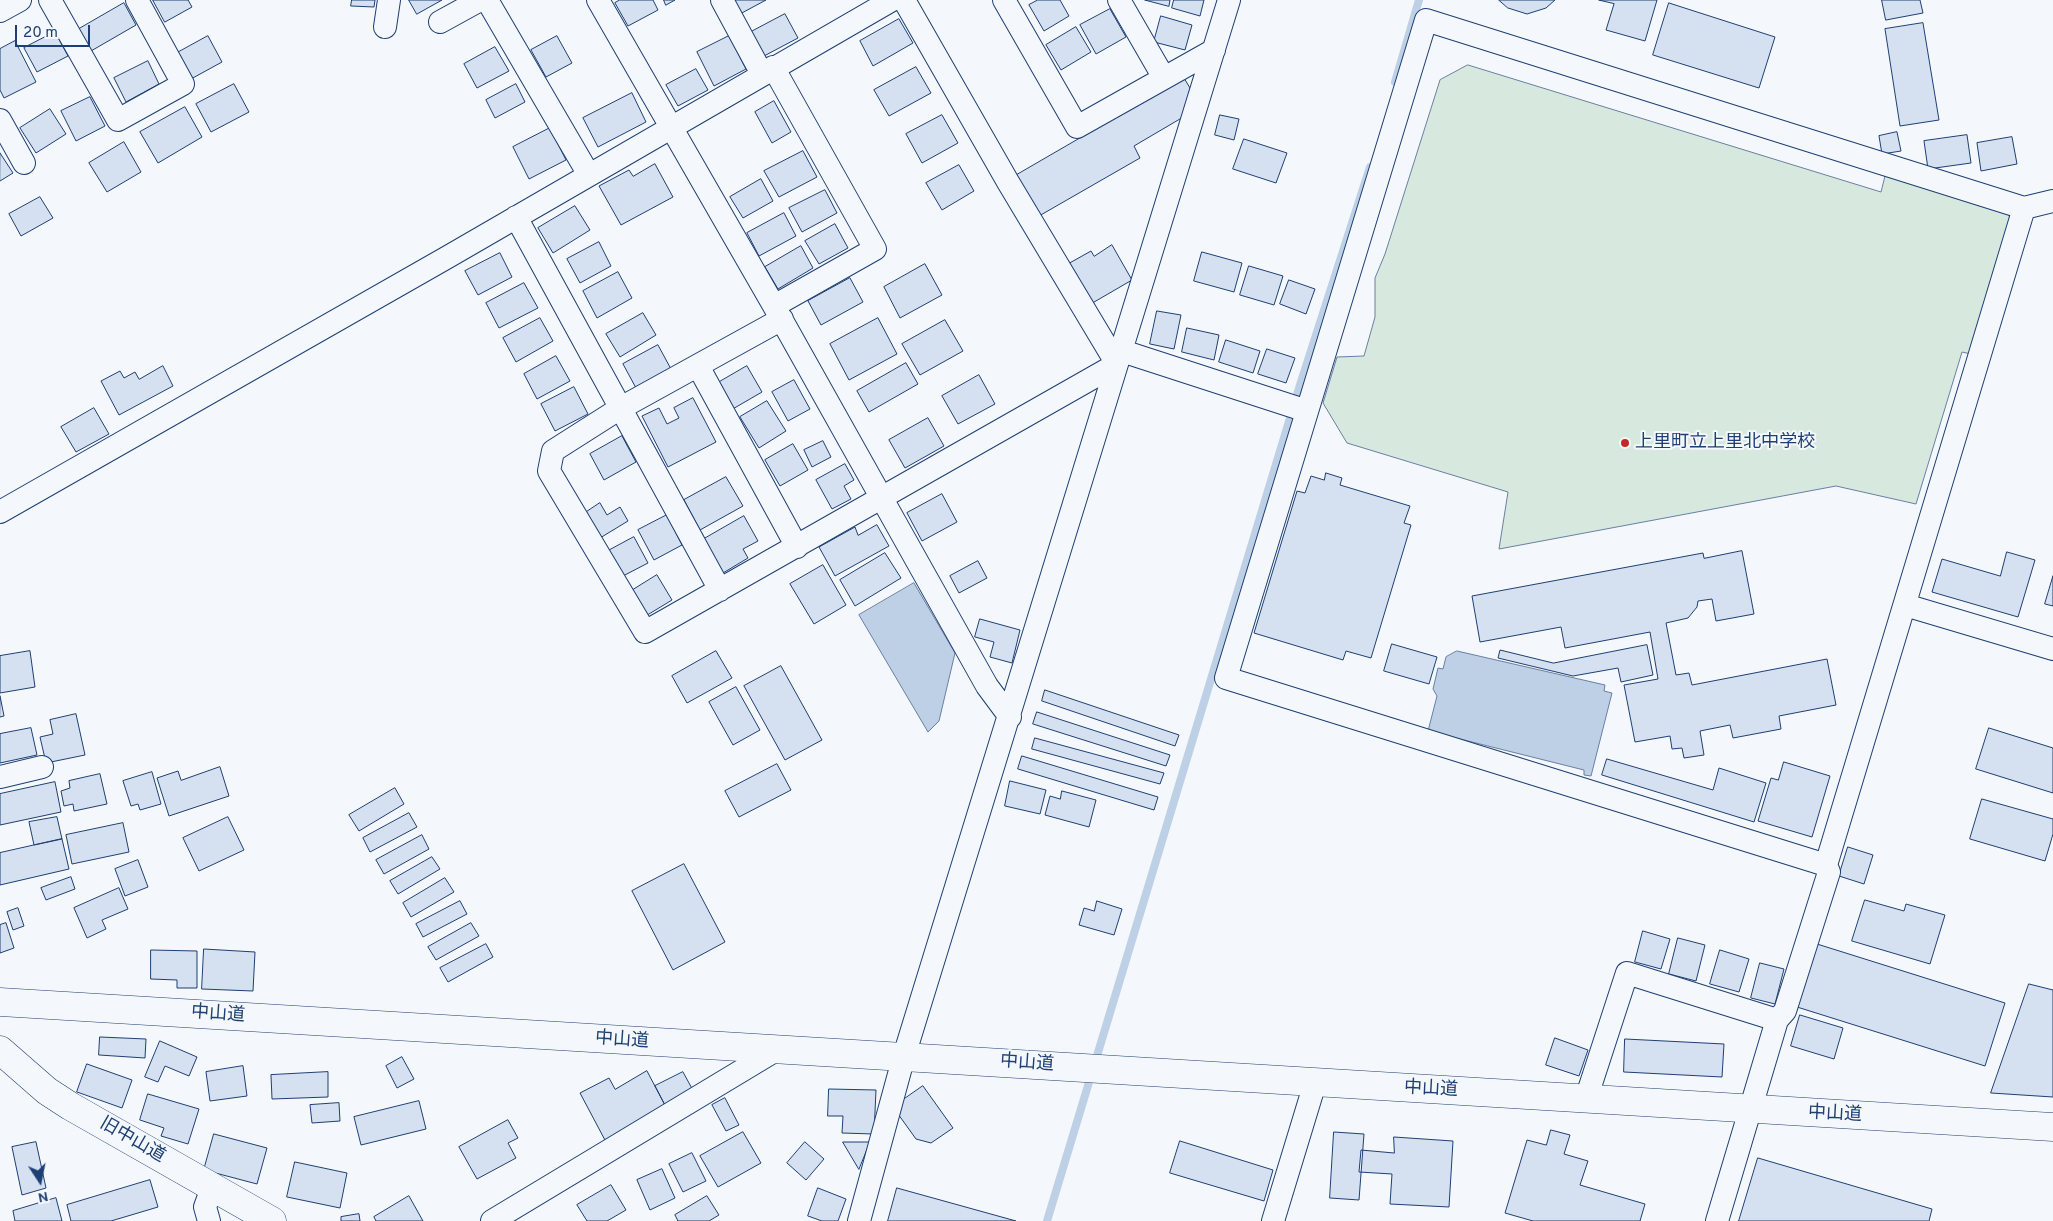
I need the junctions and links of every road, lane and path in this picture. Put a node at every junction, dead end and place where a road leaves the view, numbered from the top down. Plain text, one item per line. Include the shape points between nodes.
1 (20, 0) edge
2 (50, 0) edge
3 (137, 0) edge
4 (389, 0) edge
5 (480, 0) edge
6 (487, 0) edge
7 (598, 0) edge
8 (722, 0) edge
9 (892, 0) edge
10 (904, 0) edge
11 (1004, 0) edge
12 (1120, 0) edge
13 (1229, 0) edge
14 (0, 12) edge
15 (440, 22) dead end
16 (385, 27) dead end
17 (1214, 50) junction
18 (768, 70) junction
19 (1164, 78) junction
20 (0, 120) edge
21 (671, 127) junction
22 (24, 163) dead end
23 (589, 175) junction
24 (2053, 201) edge
25 (2024, 208) junction
26 (516, 218) junction
27 (778, 312) junction
28 (1120, 357) junction
29 (698, 366) junction
30 (1299, 408) junction
31 (619, 409) junction
32 (883, 498) junction
33 (0, 512) edge
34 (797, 546) junction
35 (720, 590) junction
36 (1905, 605) junction
37 (2053, 649) edge
38 (1010, 717) junction
39 (42, 767) dead end
40 (0, 777) edge
41 (1826, 865) junction
42 (0, 1002) edge
43 (1777, 1020) junction
44 (0, 1050) edge
45 (776, 1050) junction
46 (904, 1056) junction
47 (1315, 1083) junction
48 (1586, 1099) junction
49 (1750, 1110) junction
50 (2053, 1128) edge
51 (212, 1188) junction
52 (209, 1221) edge
53 (272, 1221) edge
54 (492, 1221) edge
55 (859, 1221) edge
56 (1273, 1221) edge
57 (1717, 1221) edge

1 - 14 street
2 - 3 street via 118,120 183,84
4 - 16 street
5 - 15 street
6 - 23 street
7 - 21 street
8 - 18 street
9 - 18 street
10 - 28 street via 1008,182
11 - 19 street via 1076,127
12 - 19 street
13 - 17 street
17 - 19 street
17 - 28 street
18 - 21 street
18 - 27 street via 875,249
20 - 22 street
21 - 23 street
21 - 27 street
23 - 26 street
24 - 25 street
25 - 30 street via 1426,20
25 - 36 street
26 - 31 street
26 - 33 street
27 - 29 street
27 - 32 street
28 - 30 street
28 - 32 street
28 - 38 street
29 - 31 street
29 - 34 street
30 - 41 street via 1226,678
31 - 35 street
31 - 35 street via 553,451 549,471 645,632
32 - 34 street
32 - 38 street via 987,686
34 - 35 street
36 - 37 street
36 - 41 street
38 - 46 street
39 - 40 street
41 - 43 street via 1830,872 1785,1011
42 - 45 main road, 中山道
43 - 48 street via 1627,973
43 - 49 street
44 - 51 main road, 旧中山道 via 47,1091
45 - 46 main road, 中山道
45 - 54 street
46 - 47 main road, 中山道
46 - 55 street
47 - 48 main road, 中山道
47 - 56 street
48 - 49 main road, 中山道
49 - 50 main road, 中山道
49 - 57 street
51 - 52 street via 205,1207
51 - 53 main road, 旧中山道

